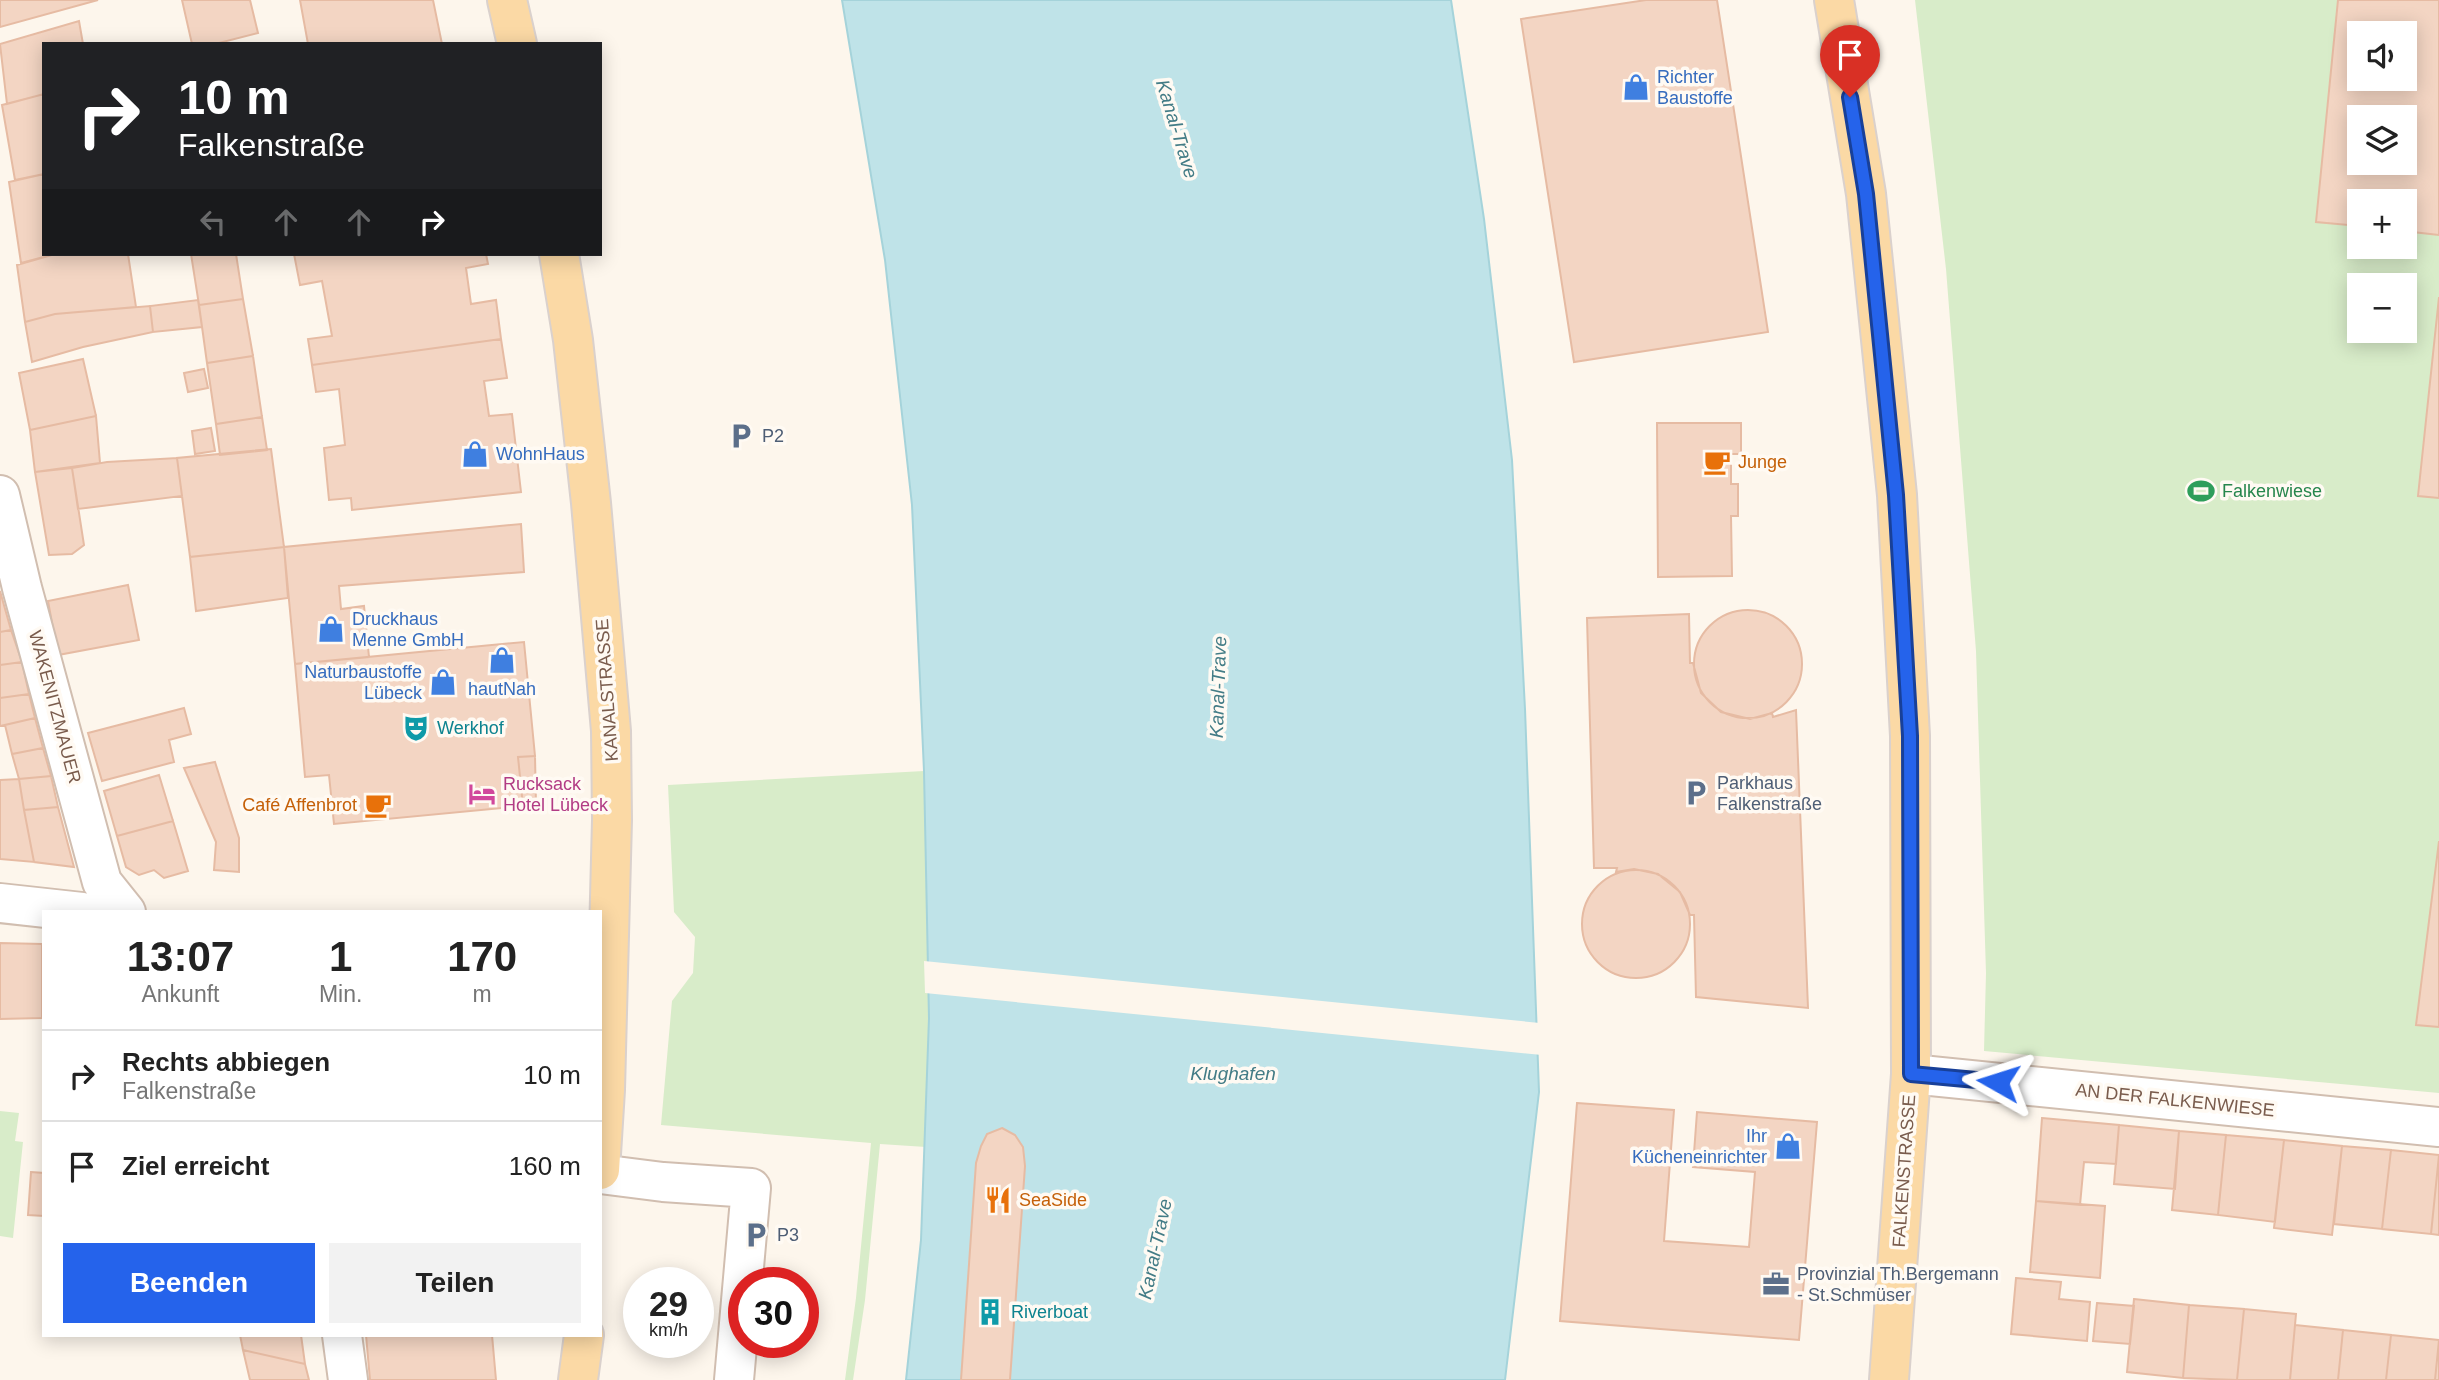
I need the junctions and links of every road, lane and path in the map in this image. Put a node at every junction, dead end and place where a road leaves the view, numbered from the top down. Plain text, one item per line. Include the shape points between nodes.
1 (507, 0) edge
2 (1834, 0) edge
3 (517, 42) edge
4 (559, 256) edge
5 (0, 495) edge
6 (0, 903) edge
7 (64, 910) edge
8 (125, 910) edge
9 (605, 949) edge
10 (1911, 1074) junction
11 (602, 1083) edge
12 (2439, 1128) edge
13 (602, 1172) edge
14 (342, 1337) edge
15 (584, 1337) edge
16 (348, 1380) edge
17 (578, 1380) edge
18 (734, 1380) edge
19 (1889, 1380) edge

1 - 3 main road
2 - 10 main road, FALKENSTRASSE via 1866,194 1896,495 1910,736
4 - 9 main road, KANALSTRASSE via 575,354 607,663 612,821
5 - 8 street, WAKENITZMAUER via 102,882
6 - 7 street
9 - 11 main road, KANALSTRASSE
10 - 12 street, AN DER FALKENWIESE
10 - 19 main road, FALKENSTRASSE
13 - 18 street via 751,1188
14 - 16 street
15 - 17 main road

